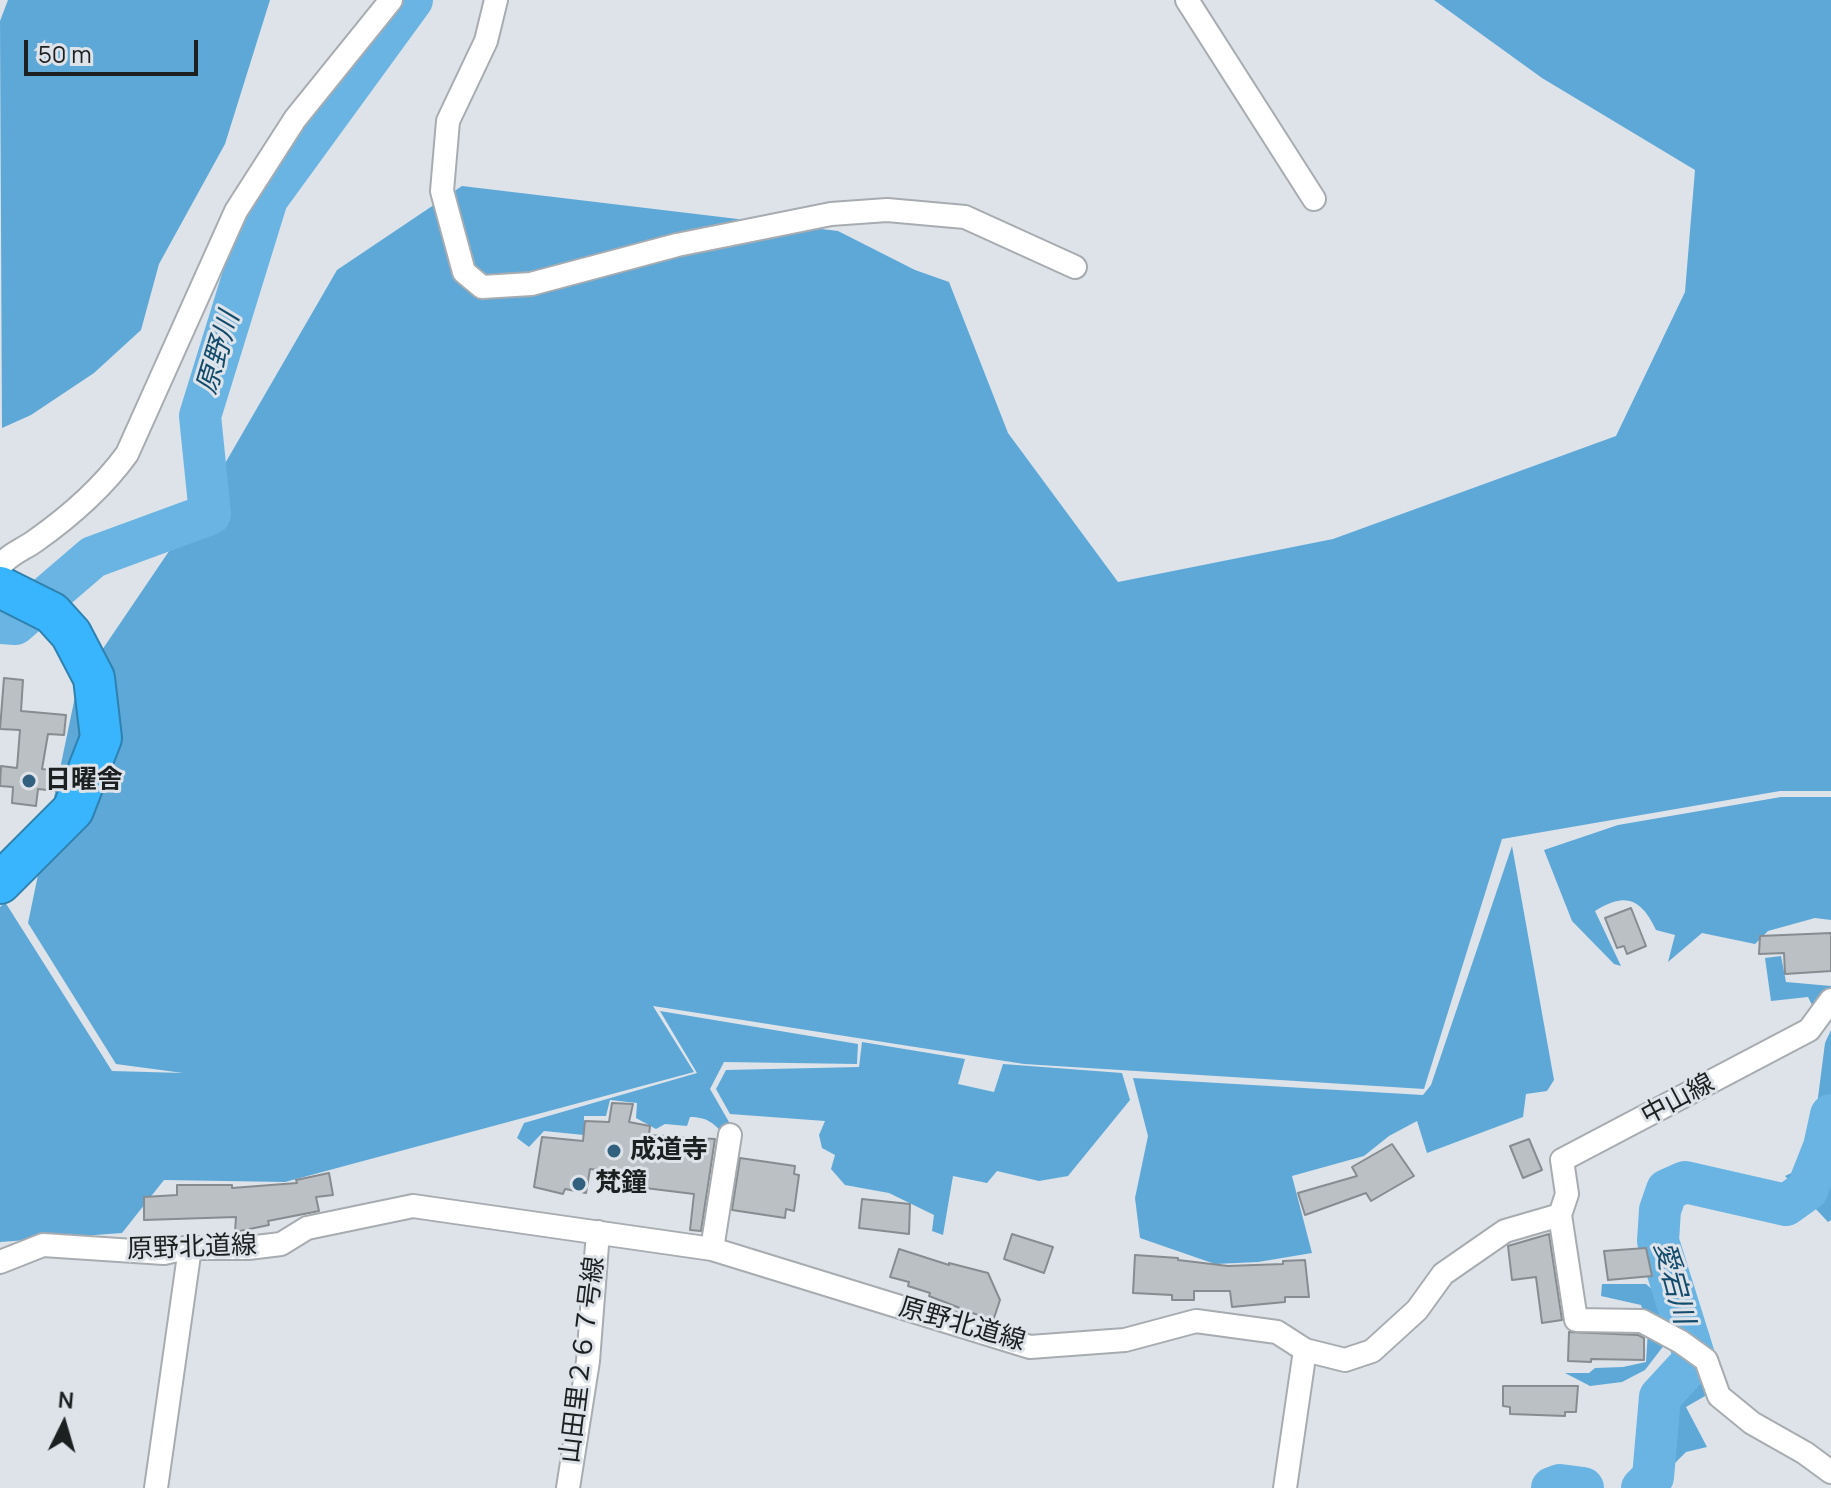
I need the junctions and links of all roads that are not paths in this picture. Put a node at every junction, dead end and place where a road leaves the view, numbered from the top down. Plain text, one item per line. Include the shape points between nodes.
1 (391, 0) edge
2 (496, 0) edge
3 (1187, 0) edge
4 (1314, 199) dead end
5 (1075, 267) dead end
6 (0, 567) edge
7 (0, 587) edge
8 (0, 883) edge
9 (1831, 1000) edge
10 (730, 1135) dead end
11 (1560, 1215) junction
12 (598, 1232) junction
13 (190, 1248) junction
14 (712, 1249) junction
15 (0, 1262) edge
16 (1305, 1350) junction
17 (1831, 1472) edge
18 (156, 1488) edge
19 (568, 1488) edge
20 (1285, 1488) edge

1 - 6 street via 295,119 236,211 127,454 110,478
2 - 5 street via 486,41 448,121 442,191 464,272 482,287 531,284 677,245 831,214 887,210 965,217
3 - 4 street
7 - 8 highway via 52,613 71,634 94,678 101,738 73,810
9 - 11 street, 中山線 via 1809,1030 1562,1160 1567,1194
10 - 14 street
11 - 16 street, 原野北道線 via 1505,1231 1443,1274 1417,1310 1372,1351 1345,1360
11 - 17 street via 1576,1320 1642,1321 1681,1342 1706,1360 1719,1396
12 - 13 street, 原野北道線 via 413,1206 307,1228 281,1244
12 - 14 street, 原野北道線
12 - 19 street, 山田里２６７号線 via 588,1361
13 - 15 street, 原野北道線 via 164,1253 43,1245
13 - 18 street
14 - 16 street, 原野北道線 via 1030,1347 1125,1340 1196,1321 1277,1332
16 - 20 street

